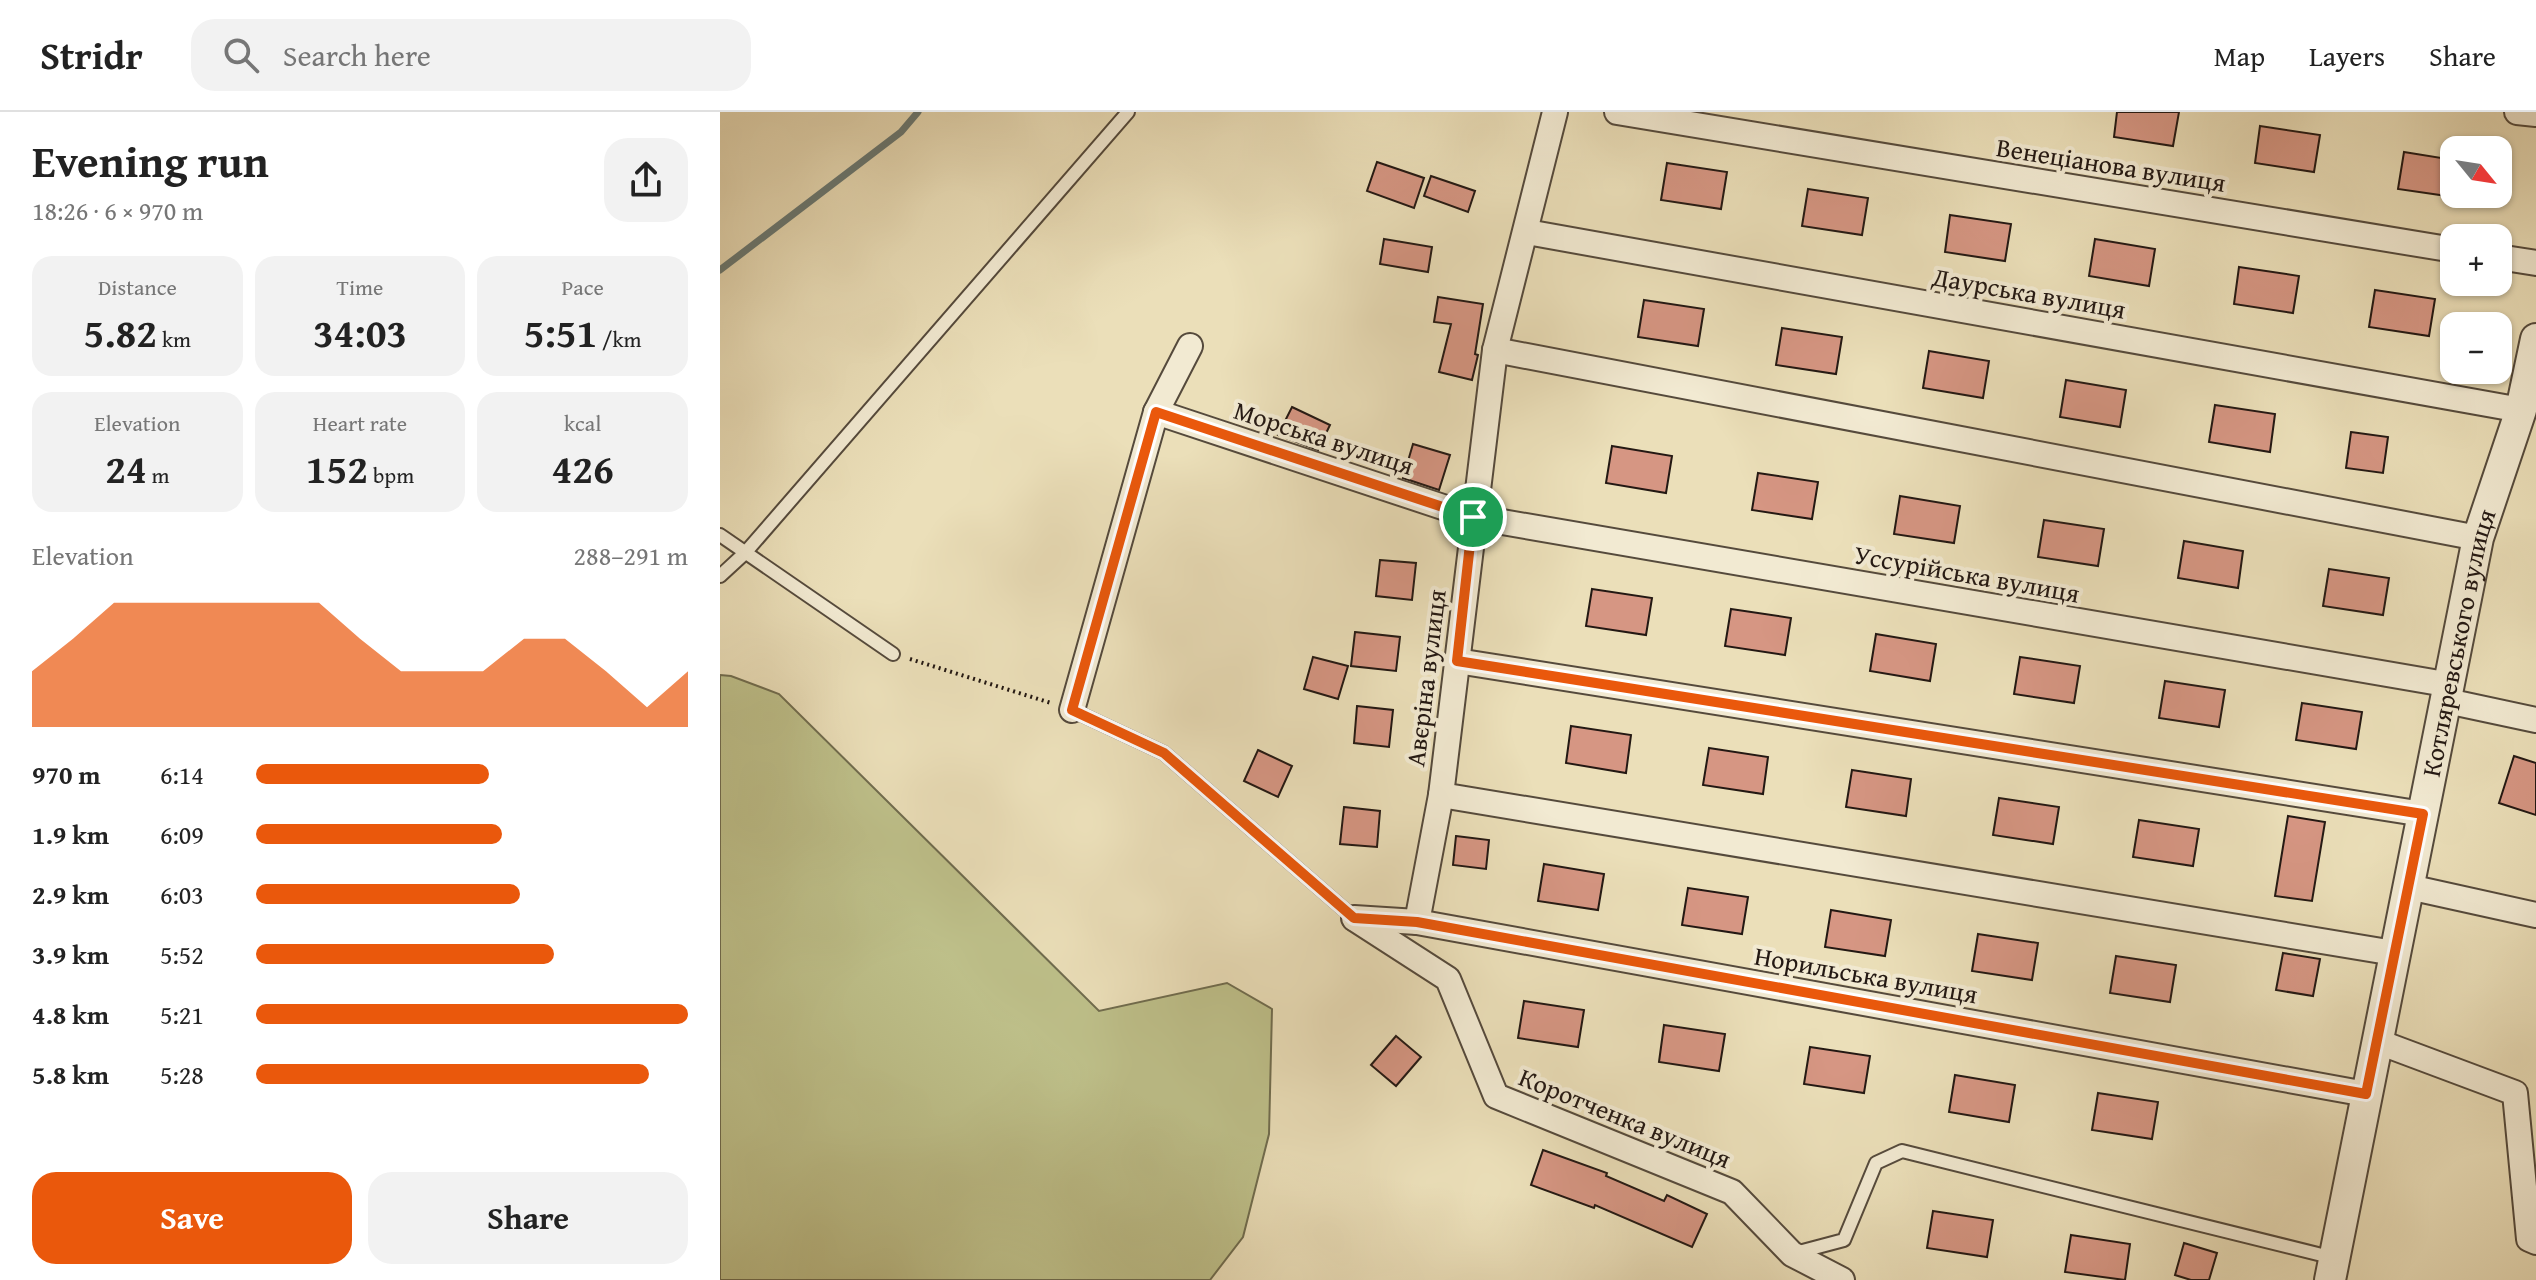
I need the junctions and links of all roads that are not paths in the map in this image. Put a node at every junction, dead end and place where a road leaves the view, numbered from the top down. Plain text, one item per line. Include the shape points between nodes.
1 (1128, 112) edge
2 (1555, 112) edge
3 (1617, 112) edge
4 (2517, 112) edge
5 (2536, 114) edge
6 (1527, 232) junction
7 (2440, 248) edge
8 (2512, 259) edge
9 (2536, 263) edge
10 (2536, 339) edge
11 (1190, 346) dead end
12 (1495, 350) junction
13 (2521, 410) junction
14 (1156, 412) junction
15 (1473, 517) junction
16 (720, 535) edge
17 (2478, 538) junction
18 (745, 553) junction
19 (720, 576) edge
20 (893, 654) road end
21 (1457, 661) junction
22 (2449, 693) junction
23 (1072, 710) joint
24 (2536, 720) edge
25 (1441, 795) junction
26 (2423, 814) junction
27 (2409, 887) junction
28 (2536, 915) edge
29 (1354, 918) junction
30 (1417, 922) junction
31 (2394, 953) junction
32 (2376, 1041) junction
33 (2366, 1094) junction
34 (2536, 1242) edge
35 (1792, 1254) junction
36 (2332, 1269) edge
37 (1842, 1280) edge

1 - 18 lane
2 - 6 street, Авєріна вулиця
3 - 7 street, Венеціанова вулиця
4 - 5 street
6 - 12 street, Авєріна вулиця
6 - 13 street, Даурська вулиця
8 - 9 street
10 - 13 street, Котляревського вулиця
11 - 14 street
12 - 15 street, Авєріна вулиця
12 - 17 street
13 - 17 street, Котляревського вулиця
14 - 15 street, Морська вулиця
14 - 23 street
15 - 21 street, Авєріна вулиця
15 - 22 street, Уссурійська вулиця
16 - 18 lane
17 - 22 street, Котляревського вулиця
18 - 19 lane
18 - 20 lane
21 - 25 street, Авєріна вулиця
21 - 26 street
22 - 24 street, Уссурійська вулиця
22 - 26 street, Котляревського вулиця
23 - 29 lane via 1164,753
25 - 30 street, Авєріна вулиця
25 - 31 street
26 - 27 street, Котляревського вулиця
27 - 28 street
27 - 31 street, Котляревського вулиця
29 - 30 street, Норильська вулиця
29 - 35 street, Коротченка вулиця via 1448,979 1496,1096 1732,1192
30 - 33 street, Норильська вулиця
31 - 32 street, Котляревського вулиця
32 - 33 street, Котляревського вулиця
32 - 34 street via 2515,1093 2529,1239
33 - 36 street, Котляревського вулиця
35 - 36 lane via 1844,1240 1876,1163 1902,1151
35 - 37 street, Коротченка вулиця

